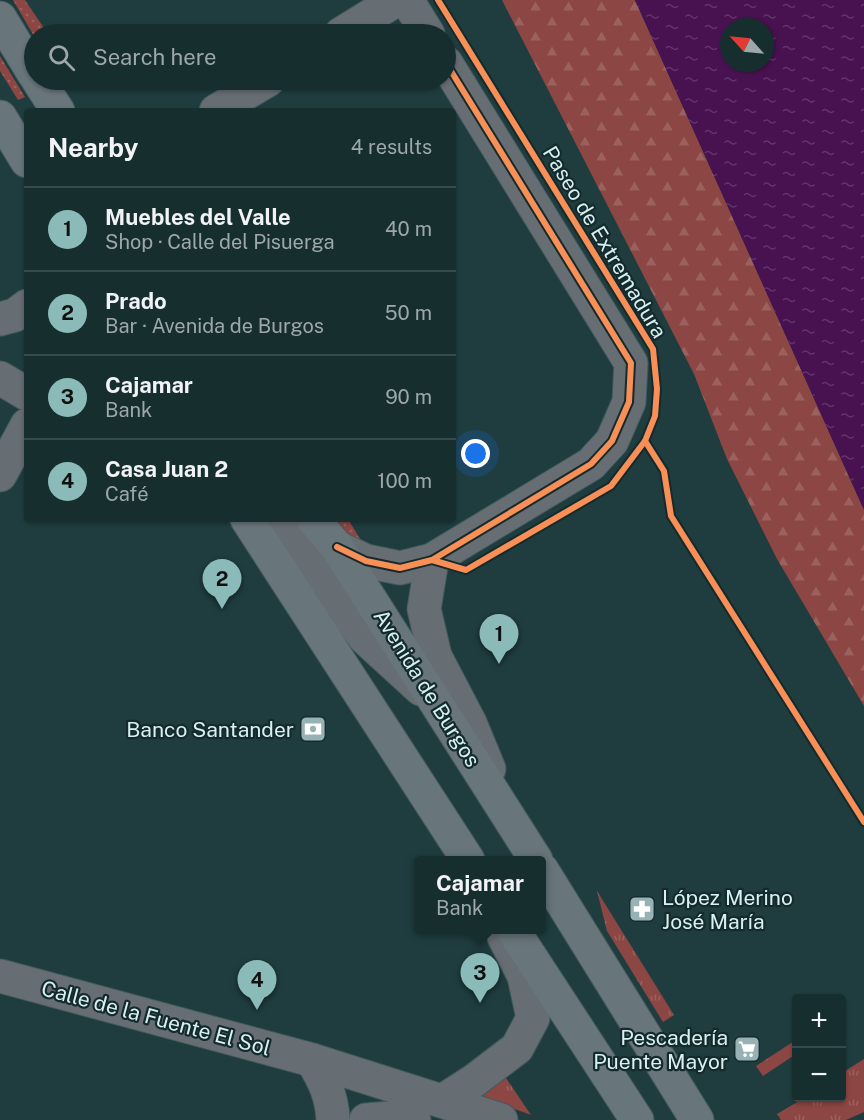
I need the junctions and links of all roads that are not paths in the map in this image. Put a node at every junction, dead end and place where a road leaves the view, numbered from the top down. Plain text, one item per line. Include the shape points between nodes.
1 (396, 0) edge
2 (407, 0) edge
3 (0, 18) edge
4 (357, 24) edge
5 (422, 24) edge
6 (24, 58) edge
7 (456, 79) edge
8 (44, 90) edge
9 (251, 90) edge
10 (56, 108) edge
11 (221, 108) edge
12 (0, 117) edge
13 (24, 156) edge
14 (24, 308) edge
15 (0, 319) edge
16 (0, 378) edge
17 (24, 392) edge
18 (24, 431) edge
19 (0, 475) edge
20 (255, 522) edge
21 (256, 522) edge
22 (316, 522) edge
23 (337, 547) junction
24 (432, 560) junction
25 (432, 698) junction
26 (510, 819) junction
27 (465, 856) edge
28 (533, 856) edge
29 (546, 876) edge
30 (503, 934) edge
31 (516, 934) edge
32 (0, 976) edge
33 (312, 1060) junction
34 (444, 1100) junction
35 (333, 1120) edge
36 (366, 1120) edge
37 (414, 1120) edge
38 (501, 1120) edge
39 (637, 1120) edge
40 (697, 1120) edge

1 - 4 street
2 - 5 street
3 - 6 highway
7 - 24 street, Paseo de Extremadura via 631,363 629,402 612,441 591,464
8 - 10 highway
9 - 11 street
12 - 13 highway
14 - 15 street
16 - 17 street
18 - 19 street
20 - 27 highway
21 - 25 street via 297,547 363,636
22 - 23 highway, Avenida de Burgos
23 - 24 street via 366,561 400,568
23 - 25 highway, Avenida de Burgos
24 - 26 street via 424,609 435,656 470,723
25 - 26 highway, Avenida de Burgos
26 - 28 highway, Avenida de Burgos
29 - 40 highway
30 - 34 street via 524,976 533,1018 517,1048
31 - 39 highway
32 - 33 street, Calle de la Fuente El Sol
33 - 34 street, Calle de la Fuente El Sol
33 - 35 street via 326,1084
34 - 38 street, Calle de la Fuente El Sol
36 - 37 street

